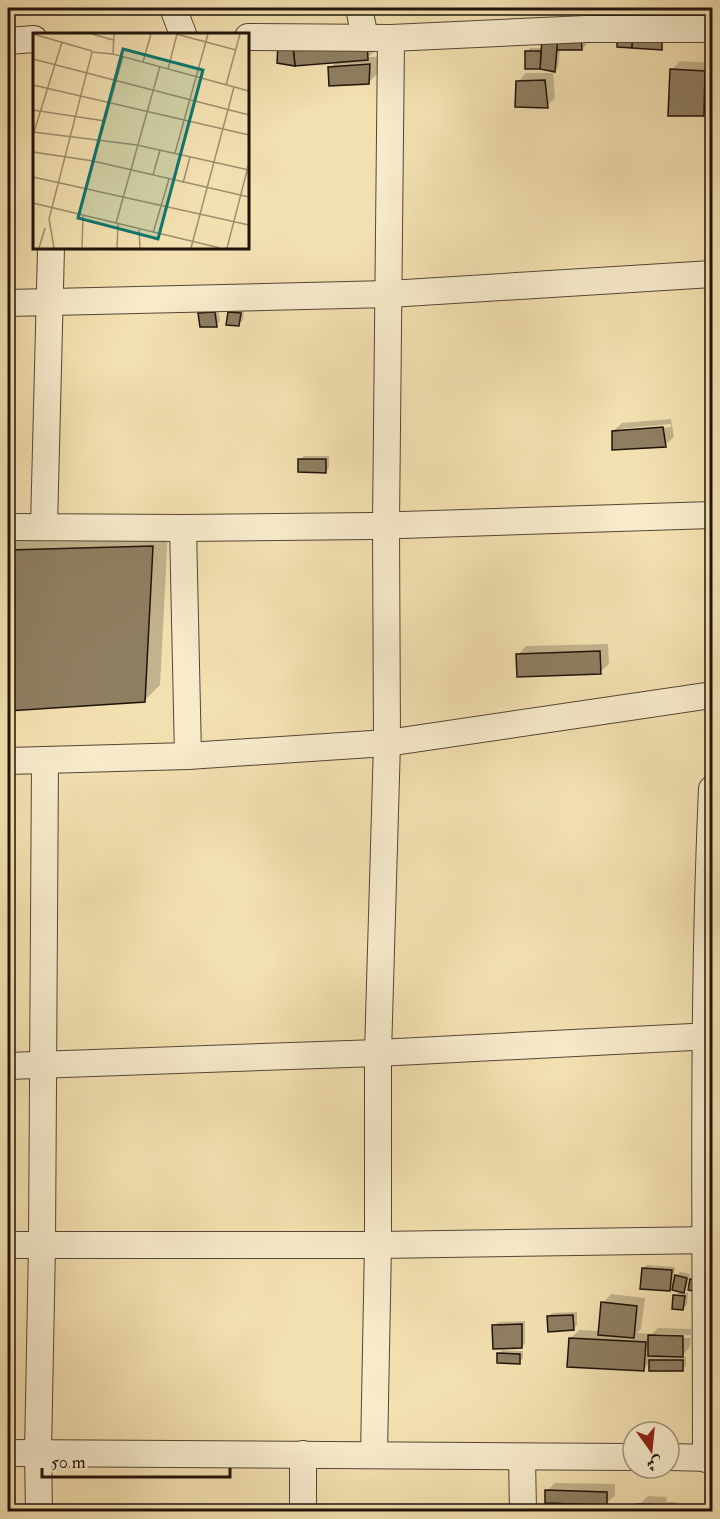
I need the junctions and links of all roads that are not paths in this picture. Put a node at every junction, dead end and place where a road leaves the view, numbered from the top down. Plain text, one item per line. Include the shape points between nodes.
1 (173, 8) edge
2 (359, 8) edge
3 (682, 18) edge
4 (712, 29) edge
5 (183, 33) edge
6 (249, 37) edge
7 (365, 38) junction
8 (392, 38) junction
9 (33, 39) edge
10 (8, 41) edge
11 (51, 249) edge
12 (712, 274) edge
13 (389, 294) junction
14 (49, 301) junction
15 (8, 303) edge
16 (712, 515) edge
17 (386, 525) junction
18 (44, 526) junction
19 (8, 527) edge
20 (183, 528) junction
21 (712, 695) edge
22 (387, 743) junction
23 (188, 756) junction
24 (45, 760) junction
25 (8, 761) edge
26 (712, 789) edge
27 (711, 872) edge
28 (710, 1036) edge
29 (378, 1053) junction
30 (43, 1065) junction
31 (8, 1066) edge
32 (709, 1240) edge
33 (8, 1245) edge
34 (42, 1245) junction
35 (378, 1245) junction
36 (8, 1453) edge
37 (38, 1453) junction
38 (303, 1454) junction
39 (374, 1454) junction
40 (522, 1457) junction
41 (621, 1457) edge
42 (681, 1457) edge
43 (709, 1458) edge
44 (39, 1512) edge
45 (303, 1512) edge
46 (523, 1512) edge

1 - 5 street
2 - 7 street
3 - 4 street
3 - 8 street via 575,30
6 - 7 street
7 - 8 street
8 - 13 street
9 - 10 street
11 - 14 street
12 - 13 street
13 - 14 street
13 - 17 street
14 - 15 street
14 - 18 street
16 - 17 street
17 - 20 street
17 - 22 street
18 - 19 street
18 - 20 street
20 - 23 street
21 - 22 street
22 - 23 street
22 - 29 street
23 - 24 street
24 - 25 street
24 - 30 street
26 - 27 street
27 - 28 street
28 - 29 street
28 - 32 street
29 - 30 street
29 - 35 street
30 - 31 street
30 - 34 street
32 - 35 street
32 - 43 street
33 - 34 street
34 - 35 street
34 - 37 street
35 - 39 street
36 - 37 street
37 - 38 street
37 - 44 street
38 - 39 street
38 - 45 street
39 - 40 street
40 - 41 street
40 - 46 street
42 - 43 street

